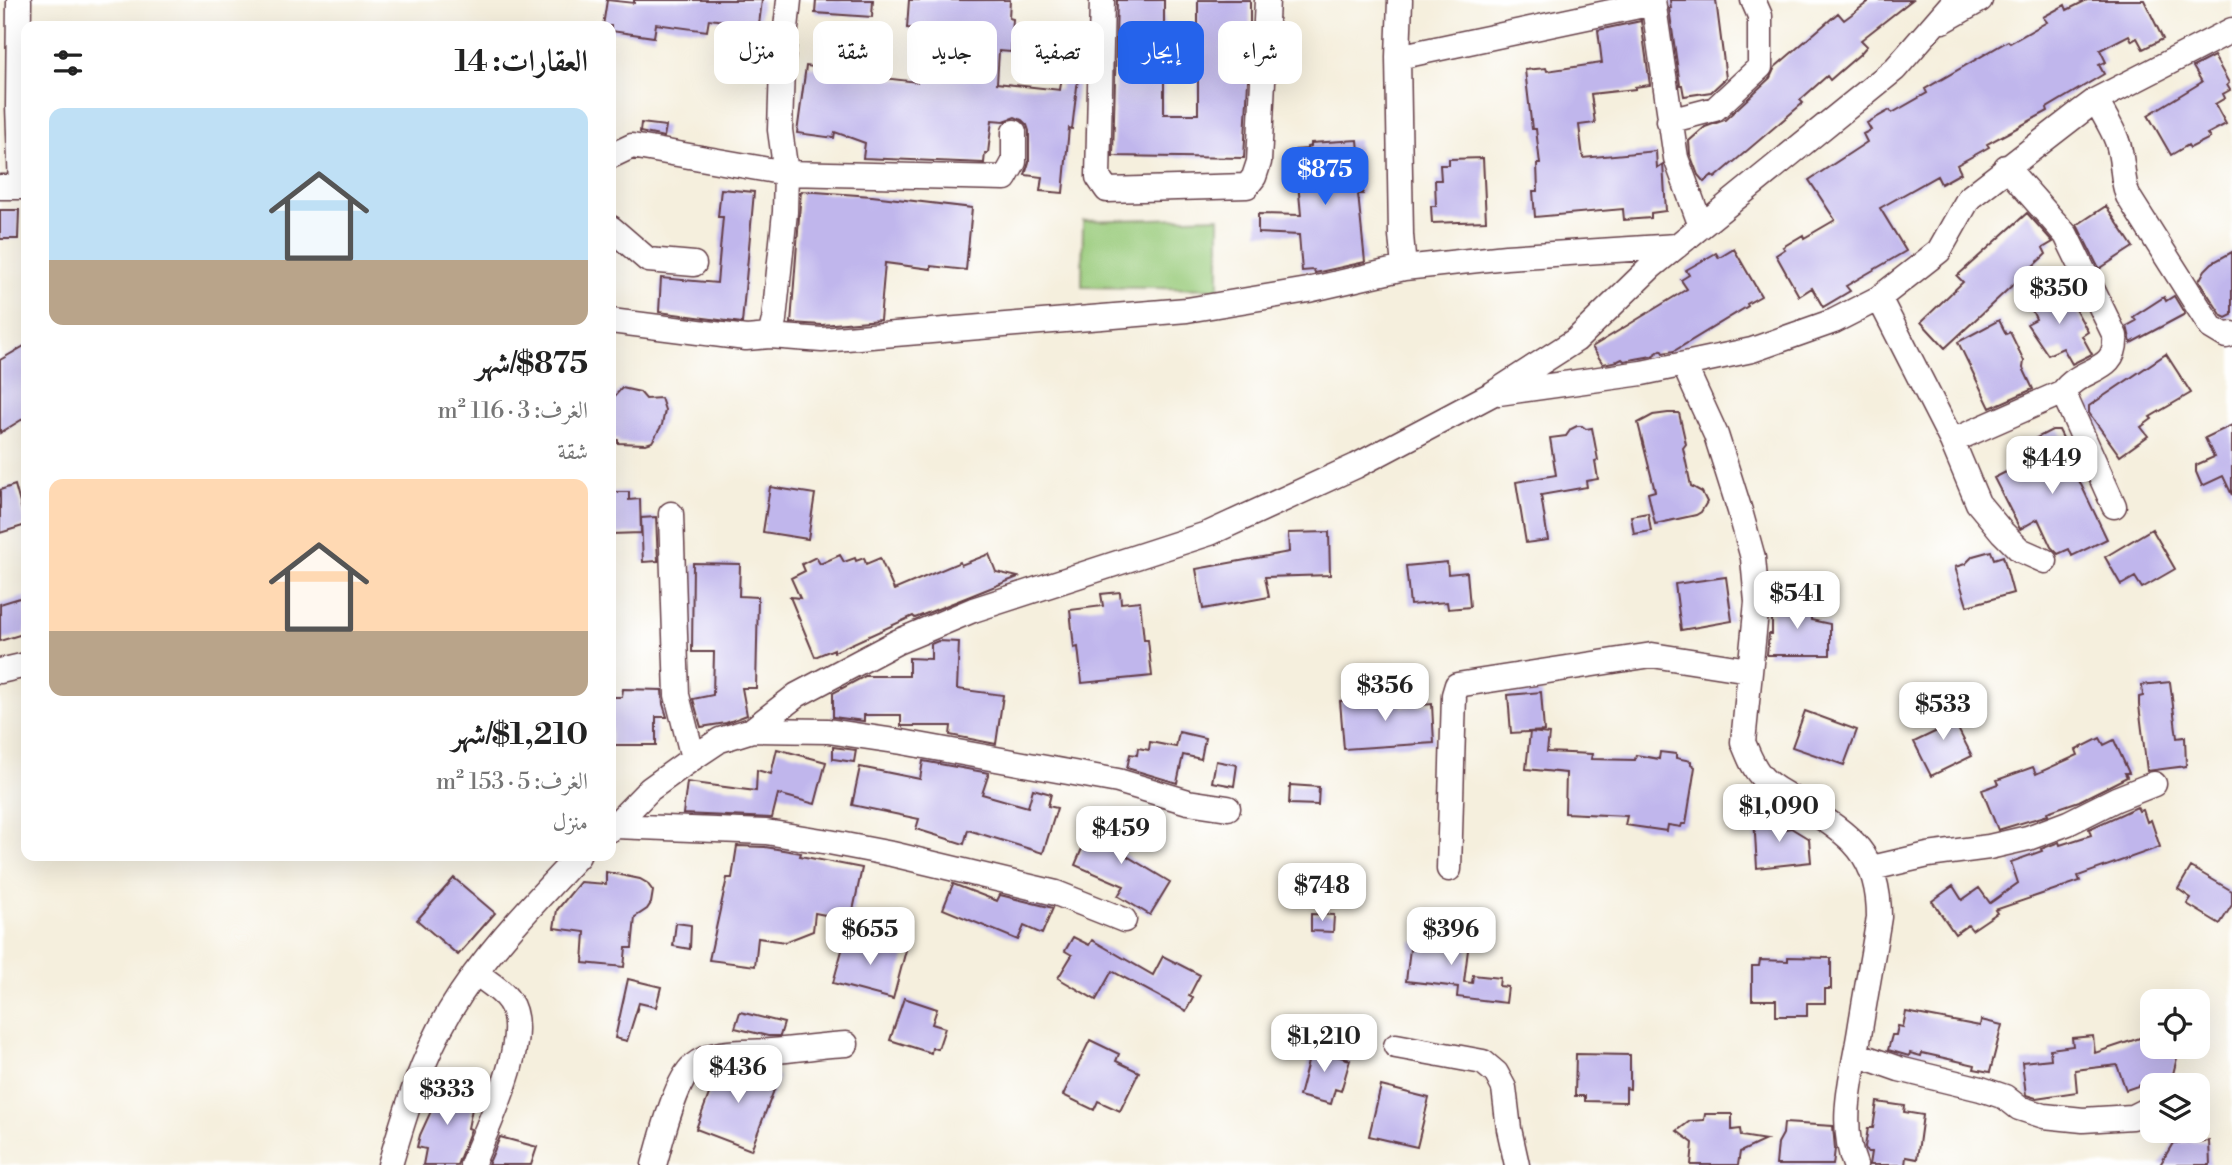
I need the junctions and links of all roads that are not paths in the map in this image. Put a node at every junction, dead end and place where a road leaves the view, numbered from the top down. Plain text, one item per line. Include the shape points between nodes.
1 (19, 0) edge
2 (789, 0) edge
3 (1102, 0) edge
4 (1267, 0) edge
5 (1399, 0) edge
6 (1753, 0) edge
7 (1955, 0) edge
8 (1980, 0) edge
9 (1653, 1) edge
10 (1927, 30) junction
11 (2232, 30) edge
12 (1398, 57) junction
13 (2096, 100) junction
14 (1670, 121) junction
15 (1014, 132) dead end
16 (616, 154) edge
17 (2006, 167) junction
18 (786, 173) junction
19 (16, 187) edge
20 (1701, 226) junction
21 (616, 232) edge
22 (1677, 246) junction
23 (694, 264) dead end
24 (1405, 268) junction
25 (1879, 298) junction
26 (616, 322) edge
27 (2232, 334) edge
28 (770, 336) junction
29 (1684, 365) junction
30 (2063, 392) junction
31 (1492, 394) junction
32 (1952, 441) junction
33 (2114, 506) dead end
34 (671, 514) dead end
35 (2045, 561) dead end
36 (21, 666) edge
37 (1749, 670) junction
38 (0, 671) edge
39 (752, 730) junction
40 (693, 758) junction
41 (2154, 784) dead end
42 (1227, 808) dead end
43 (616, 825) edge
44 (616, 828) edge
45 (574, 861) edge
46 (1872, 868) junction
47 (1450, 869) dead end
48 (1124, 920) dead end
49 (476, 973) junction
50 (846, 1044) dead end
51 (1396, 1046) dead end
52 (1856, 1054) junction
53 (2140, 1112) edge
54 (390, 1165) edge
55 (472, 1165) edge
56 (654, 1165) edge
57 (1517, 1165) edge
58 (1855, 1165) edge

1 - 19 street
2 - 18 street via 780,130
3 - 4 street via 1098,177 1107,190 1247,186 1259,162
5 - 12 street
6 - 14 street via 1760,16 1760,67 1715,109
7 - 10 street
8 - 10 street
9 - 12 street
9 - 14 street
10 - 20 street via 1895,69
11 - 13 street
12 - 24 street
13 - 17 street
13 - 27 street via 2117,140 2128,196 2211,327 2226,336
14 - 20 street via 1676,158
15 - 18 street via 1014,162 1005,178
16 - 18 street via 632,146
17 - 25 street via 1969,198 1939,251
17 - 30 street via 2066,235 2115,336 2116,350 2109,361 2070,382
18 - 28 street
20 - 22 street
21 - 23 street via 648,260
22 - 24 street
22 - 31 street via 1576,340
24 - 28 street via 1187,310 835,339
25 - 29 street via 1834,321 1752,350
25 - 32 street
26 - 28 street via 746,338
29 - 31 street
29 - 37 street via 1716,435 1753,558 1757,602
30 - 32 street
30 - 33 street
31 - 39 street via 1356,466 1210,533 973,610 897,642 797,695
32 - 35 street via 1978,503 2020,550
34 - 40 street via 677,695
36 - 38 street
37 - 46 street via 1743,742 1749,758 1762,778 1838,828
37 - 47 street via 1652,655 1457,685
39 - 40 street via 720,740
39 - 42 street via 828,731 902,742 1118,781 1188,802
40 - 43 street via 650,789
41 - 46 street via 2028,838
44 - 48 street via 766,832 830,842 1056,892
45 - 49 street
46 - 52 street via 1879,917
49 - 54 street via 429,1052
49 - 55 street via 509,1000 516,1045
50 - 56 street via 726,1053 692,1066 681,1083
51 - 57 street via 1483,1062 1496,1073 1504,1088
52 - 53 street via 1981,1089 2044,1116 2083,1120
52 - 58 street via 1847,1128

